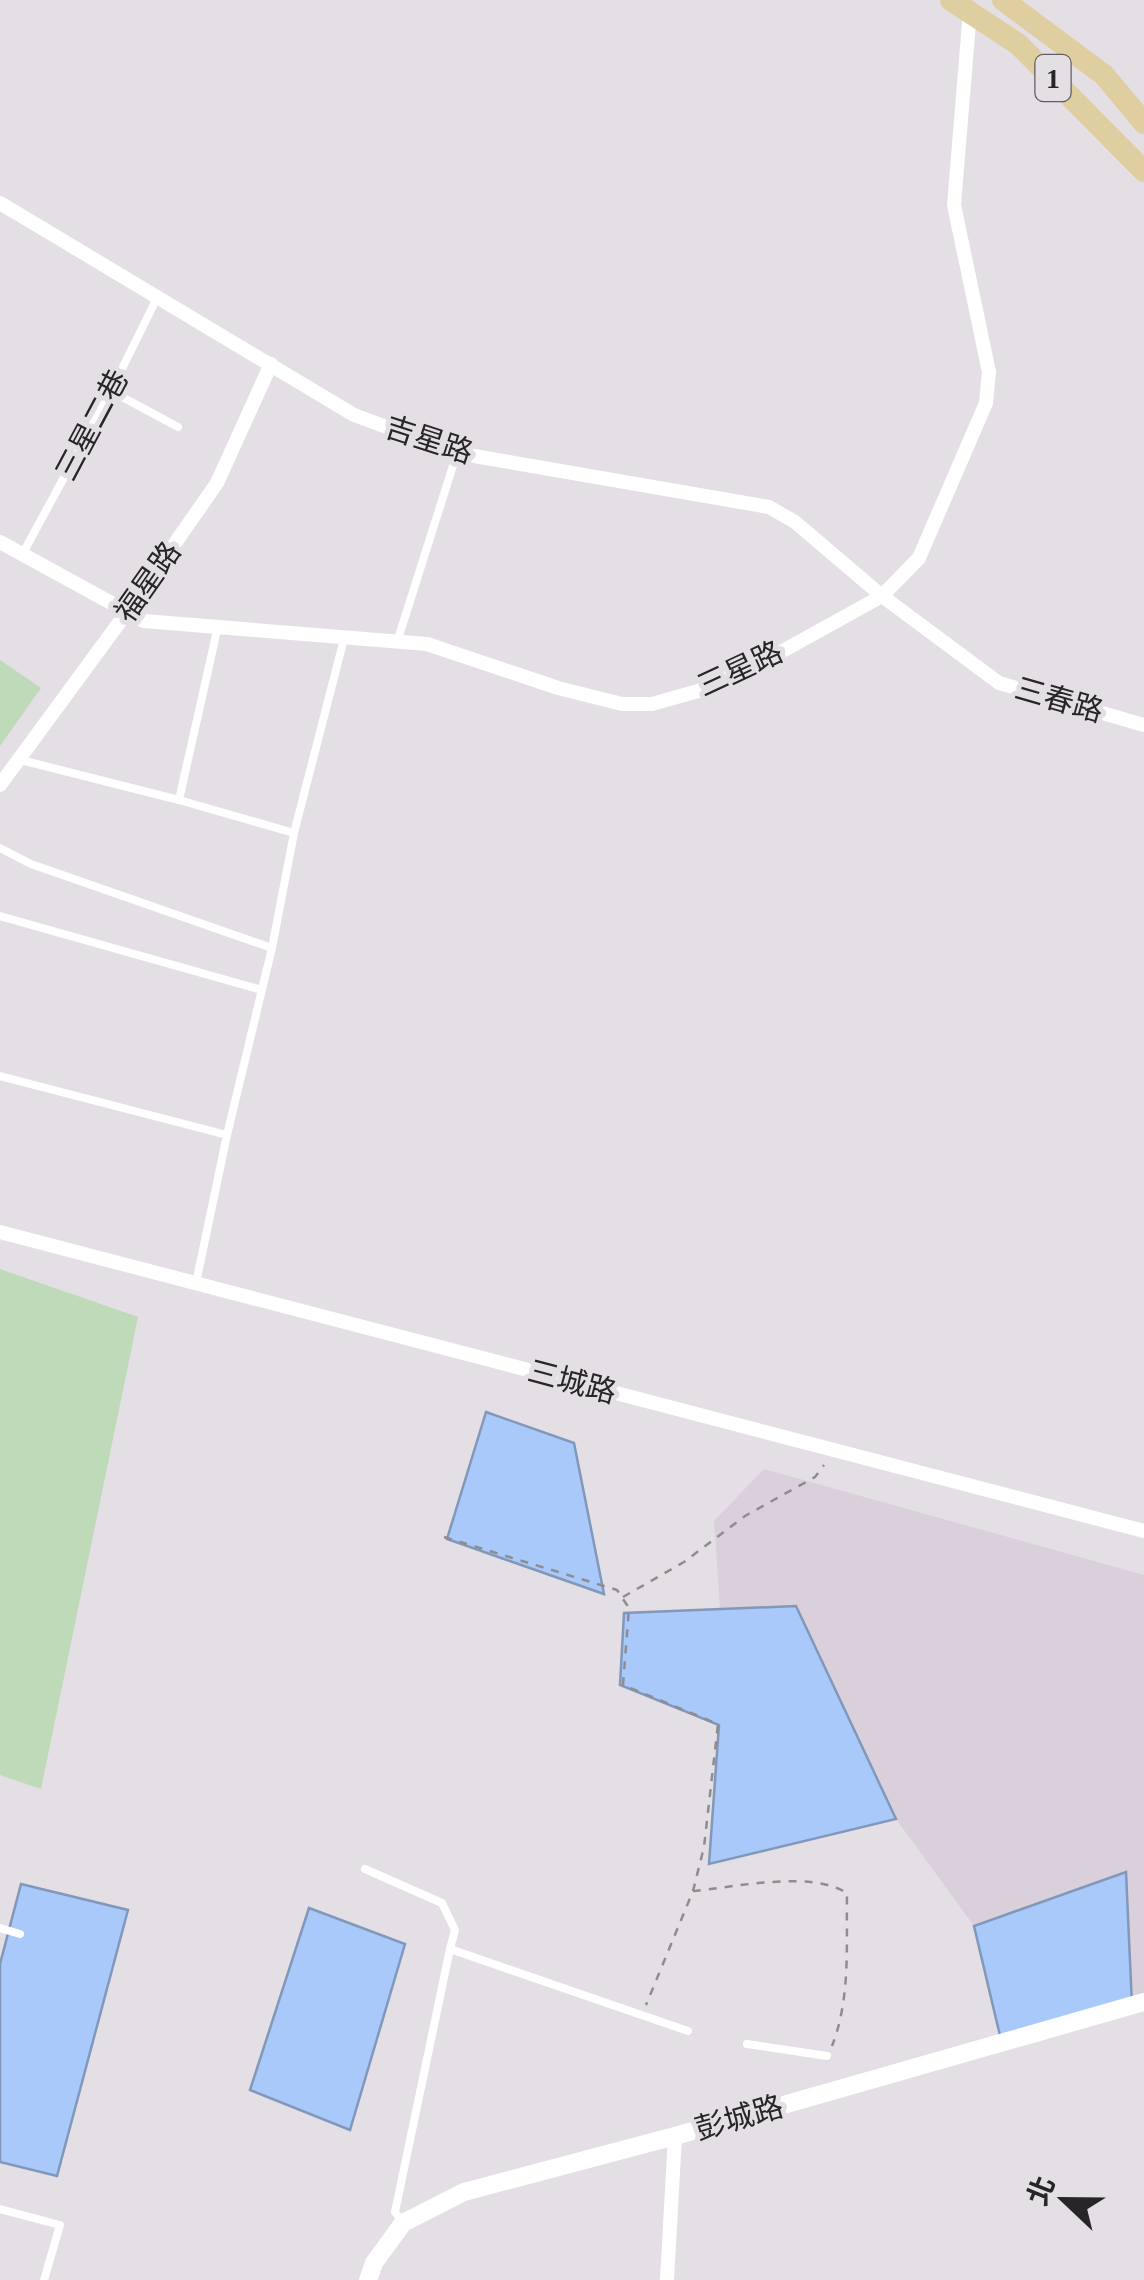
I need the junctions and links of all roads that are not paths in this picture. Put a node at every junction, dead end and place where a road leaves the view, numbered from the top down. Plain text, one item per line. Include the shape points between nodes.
1 (1003, 0) edge
2 (960, 5) edge
3 (1144, 123) edge
4 (1144, 171) edge
5 (0, 203) edge
6 (158, 295) junction
7 (271, 364) junction
8 (111, 391) junction
9 (178, 427) dead end
10 (457, 454) junction
11 (0, 542) edge
12 (22, 553) junction
13 (882, 596) junction
14 (127, 612) junction
15 (218, 626) junction
16 (346, 635) junction
17 (398, 639) junction
18 (1144, 725) edge
19 (20, 760) junction
20 (0, 785) edge
21 (178, 800) junction
22 (294, 834) junction
23 (0, 848) edge
24 (0, 916) edge
25 (272, 948) junction
26 (262, 990) junction
27 (0, 1076) edge
28 (227, 1135) junction
29 (0, 1232) edge
30 (196, 1284) junction
31 (1144, 1531) edge
32 (365, 1869) dead end
33 (0, 1928) edge
34 (20, 1934) dead end
35 (450, 1949) junction
36 (1144, 2002) edge
37 (688, 2031) dead end
38 (747, 2044) dead end
39 (827, 2056) road end
40 (675, 2136) junction
41 (0, 2209) edge
42 (404, 2223) junction
43 (44, 2280) edge
44 (368, 2280) edge
45 (667, 2280) edge

1 - 3 main road, 1 via 1104,76
2 - 4 main road, 1 via 1018,44
2 - 13 street, 三星路 via 954,205 988,390 919,558
5 - 6 street, 吉星路
6 - 7 street, 吉星路
6 - 8 lane, 三星二巷
7 - 10 street, 吉星路 via 354,415
7 - 14 street, 福星路 via 217,483
8 - 9 lane
8 - 12 lane, 三星二巷
10 - 13 street, 吉星路 via 769,507
10 - 17 lane
11 - 12 street, 三星路
12 - 14 street, 三星路
13 - 17 street, 三星路 via 761,663 652,704 558,688 449,649
13 - 18 street, 三春路 via 999,683
14 - 15 street, 三星路 via 144,621
14 - 19 street, 福星路
15 - 16 street, 三星路
15 - 21 lane
16 - 17 street, 三星路
16 - 22 lane
19 - 20 street, 福星路
19 - 21 lane
21 - 22 lane
22 - 25 lane
23 - 25 lane
24 - 26 lane
25 - 26 lane
26 - 28 lane
27 - 28 lane
28 - 30 lane
29 - 30 street, 三城路
30 - 31 street, 三城路
32 - 35 lane via 442,1904 455,1930
33 - 34 lane
35 - 37 lane
35 - 42 lane via 395,2212
36 - 40 street, 彭城路
38 - 39 lane
40 - 42 street, 彭城路 via 464,2192
40 - 45 street
41 - 43 lane via 60,2225
42 - 44 street, 彭城路

